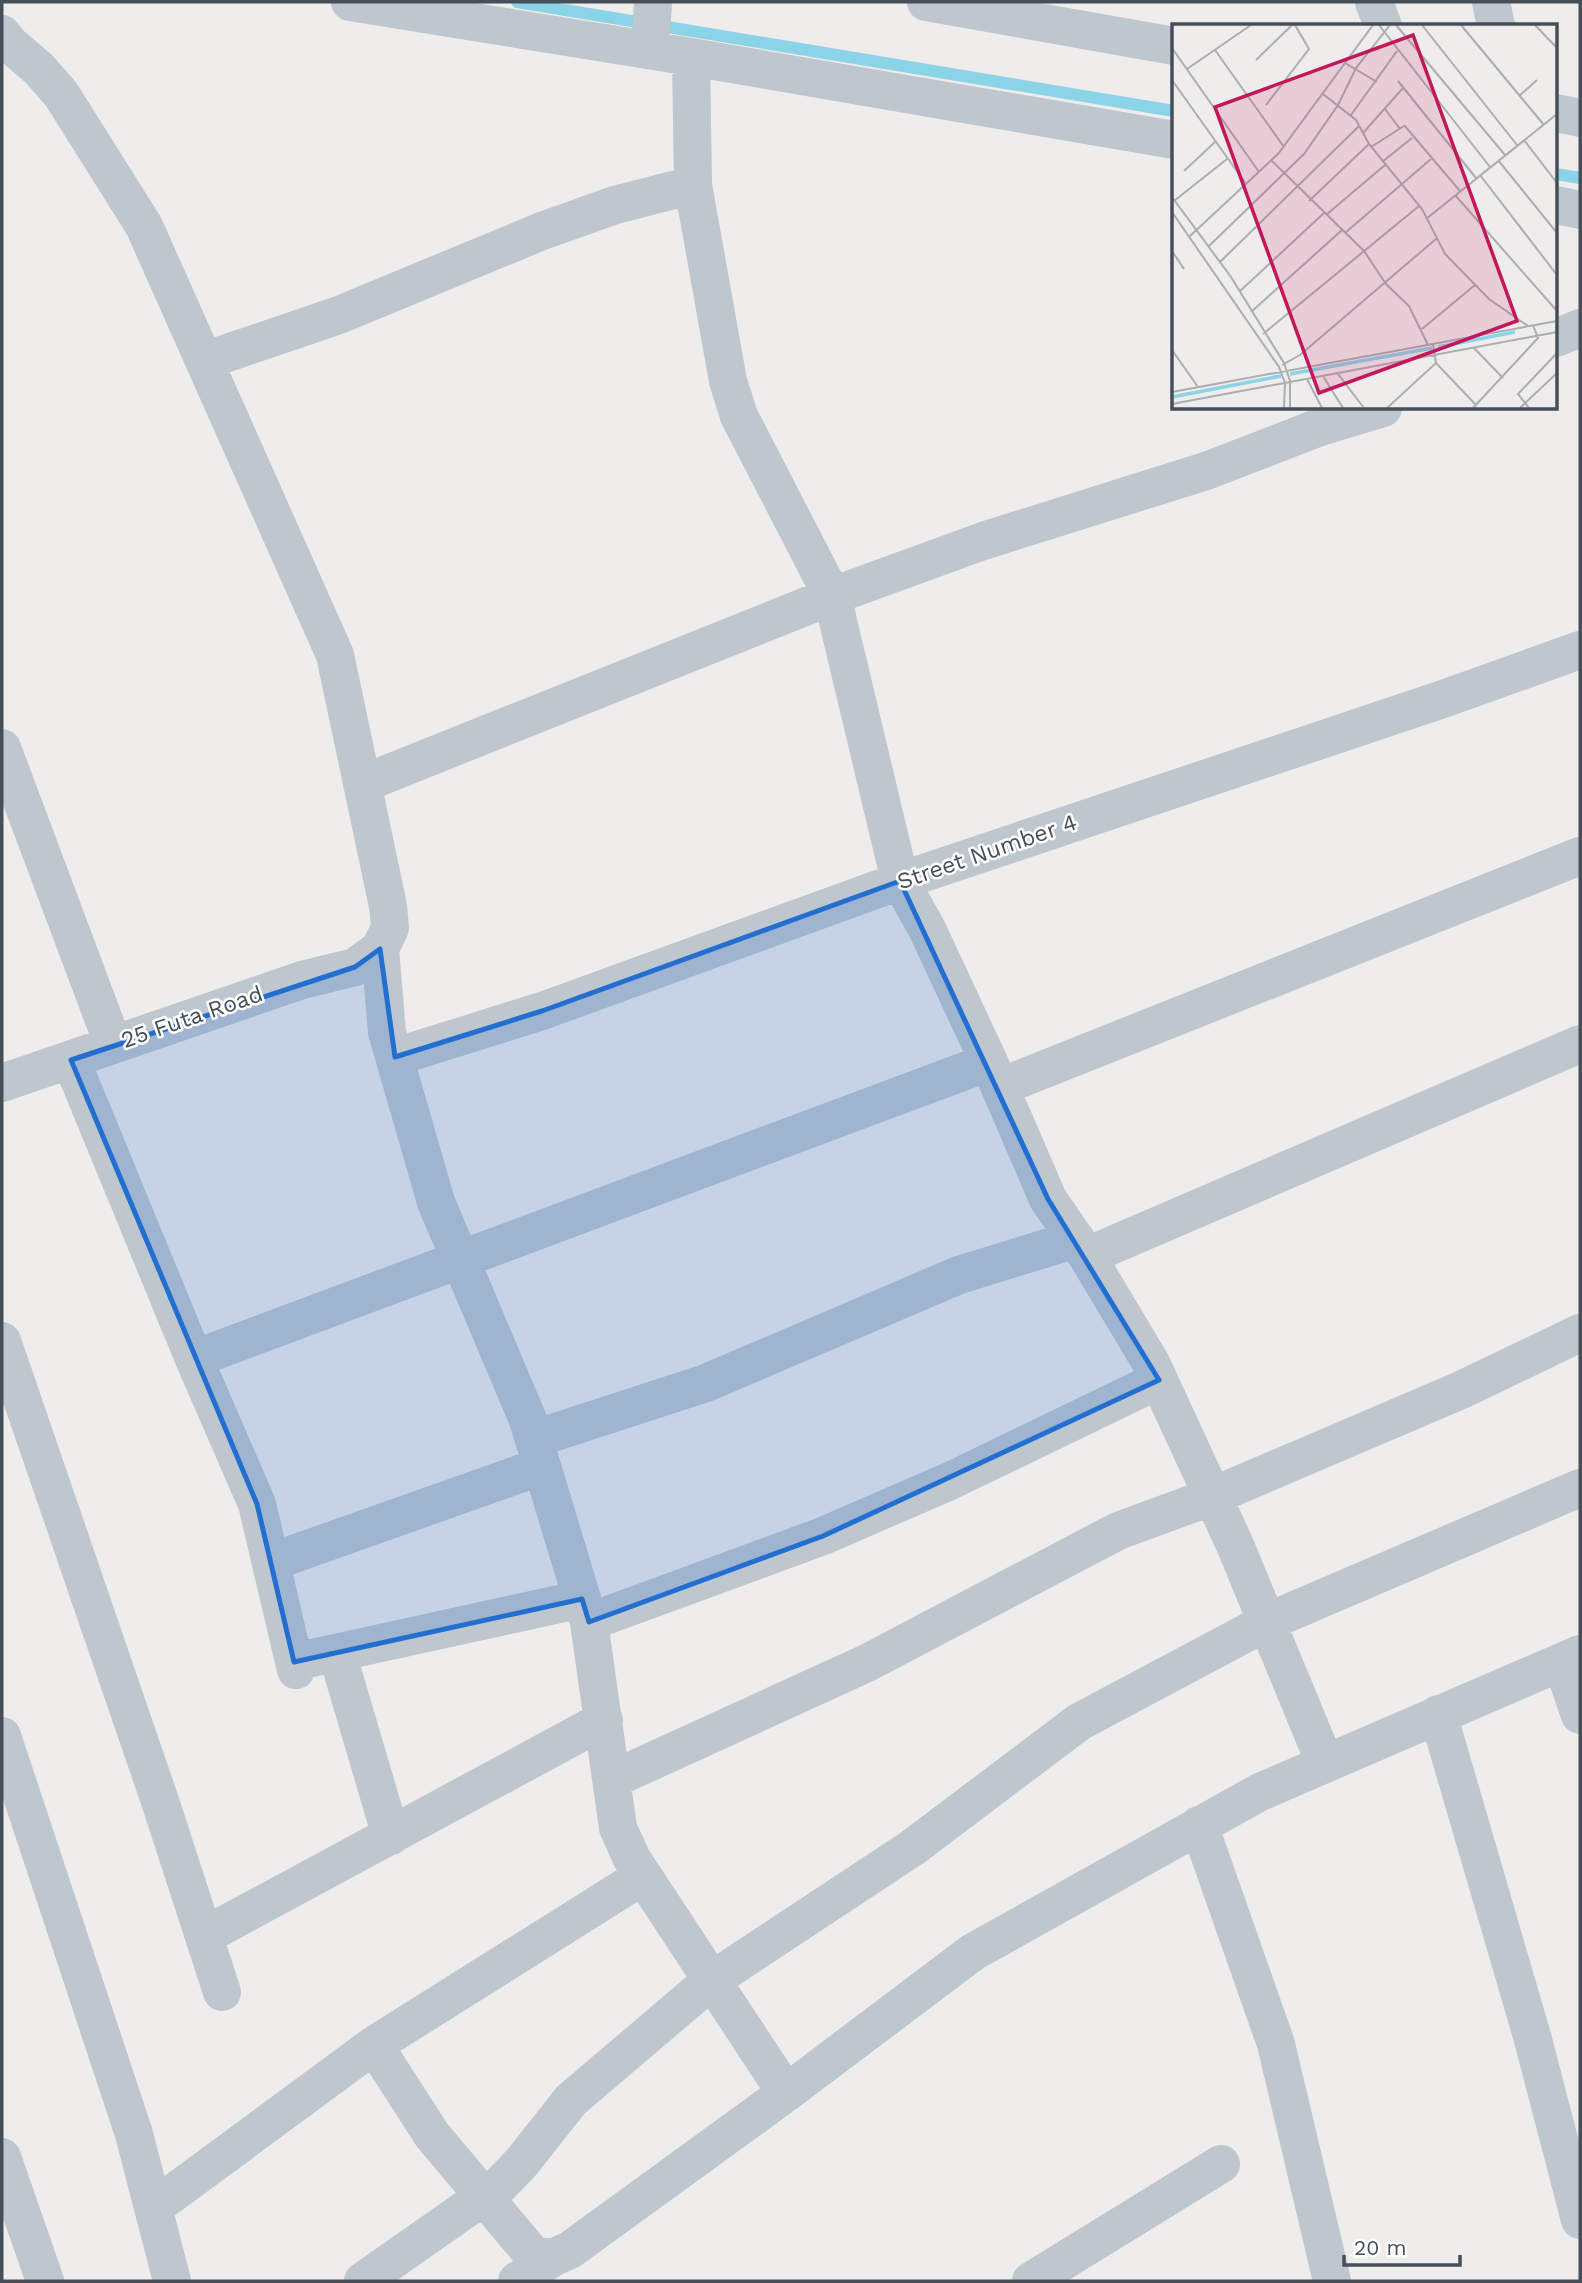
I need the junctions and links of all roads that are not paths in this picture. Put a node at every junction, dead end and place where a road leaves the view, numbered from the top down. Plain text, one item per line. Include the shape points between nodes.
1 (350, 2) edge
2 (926, 2) edge
3 (1374, 2) edge
4 (1491, 2) edge
5 (1382, 24) edge
6 (1496, 24) edge
7 (651, 29) edge
8 (2, 34) edge
9 (1172, 46) edge
10 (691, 57) junction
11 (1558, 113) edge
12 (1580, 118) edge
13 (1172, 140) edge
14 (693, 185) junction
15 (1558, 205) edge
16 (1580, 210) edge
17 (1580, 328) edge
18 (1558, 337) edge
19 (204, 361) junction
20 (1376, 410) edge
21 (832, 596) junction
22 (1580, 650) edge
23 (2, 748) edge
24 (362, 784) junction
25 (1580, 856) edge
26 (900, 881) junction
27 (380, 949) junction
28 (113, 1044) junction
29 (1580, 1044) edge
30 (395, 1057) junction
31 (71, 1060) junction
32 (994, 1074) junction
33 (2, 1083) edge
34 (1082, 1247) junction
35 (461, 1259) junction
36 (1580, 1333) edge
37 (2, 1341) edge
38 (194, 1359) junction
39 (1159, 1380) junction
40 (538, 1452) junction
41 (1580, 1488) edge
42 (1213, 1496) junction
43 (271, 1562) junction
44 (586, 1611) junction
45 (1267, 1622) junction
46 (337, 1653) junction
47 (1571, 1658) edge
48 (1438, 1714) junction
49 (1580, 1715) edge
50 (604, 1720) junction
51 (2, 1736) edge
52 (1325, 1763) junction
53 (613, 1779) junction
54 (1199, 1825) junction
55 (390, 1836) junction
56 (643, 1875) junction
57 (204, 1936) junction
58 (712, 1980) junction
59 (222, 1992) dead end
60 (374, 2045) junction
61 (786, 2093) junction
62 (2, 2157) edge
63 (1220, 2164) dead end
64 (483, 2198) junction
65 (153, 2208) junction
66 (1580, 2220) edge
67 (552, 2258) junction
68 (44, 2281) edge
69 (172, 2281) edge
70 (363, 2281) edge
71 (517, 2281) edge
72 (1031, 2281) edge
73 (1332, 2281) edge

1 - 7 street
2 - 9 street
3 - 5 street
4 - 6 street
7 - 10 street
8 - 19 street via 61,94 144,226
10 - 13 street
10 - 14 street
11 - 12 street
14 - 19 street via 615,205 542,231 339,315
14 - 21 street via 728,380 740,416
15 - 16 street
17 - 18 street
19 - 24 street via 335,655
20 - 21 street
21 - 24 street
21 - 26 street
22 - 26 street, Street Number 4
23 - 28 street
24 - 27 street via 388,906 390,928
25 - 32 street
26 - 30 street, Street Number 4 via 542,1011
26 - 32 street
27 - 28 street, 25 Futa Road via 355,967 302,980
27 - 30 street via 387,1032
28 - 31 street, 25 Futa Road
29 - 34 street
30 - 35 street via 436,1202
31 - 33 street, 25 Futa Road
31 - 38 street
32 - 34 street via 1048,1199
32 - 35 street
34 - 39 street
34 - 40 street via 960,1275
35 - 38 street
35 - 40 street
36 - 42 street via 1461,1390
37 - 57 street
38 - 43 street via 257,1503
39 - 42 street
39 - 44 street via 835,1531
40 - 43 street
40 - 44 street
41 - 45 street
42 - 45 street
42 - 53 street via 1118,1531 867,1663
43 - 46 street via 295,1666
44 - 46 street
44 - 50 street
45 - 52 street
45 - 58 street via 1079,1722 912,1848
46 - 55 street
47 - 48 street
47 - 49 street
48 - 52 street
48 - 66 street via 1532,2036
50 - 53 street
50 - 55 street
51 - 65 street via 134,2134
52 - 54 street
53 - 56 street via 618,1828
54 - 61 street via 973,1952
54 - 73 street via 1276,2044
55 - 57 street
56 - 58 street
56 - 60 street
57 - 59 street
58 - 61 street
58 - 64 street via 571,2100 522,2162
60 - 64 street via 432,2135
60 - 65 street
61 - 67 street via 570,2250
62 - 68 street
63 - 72 street
64 - 67 street via 533,2255
64 - 70 street
65 - 69 street
67 - 71 street

